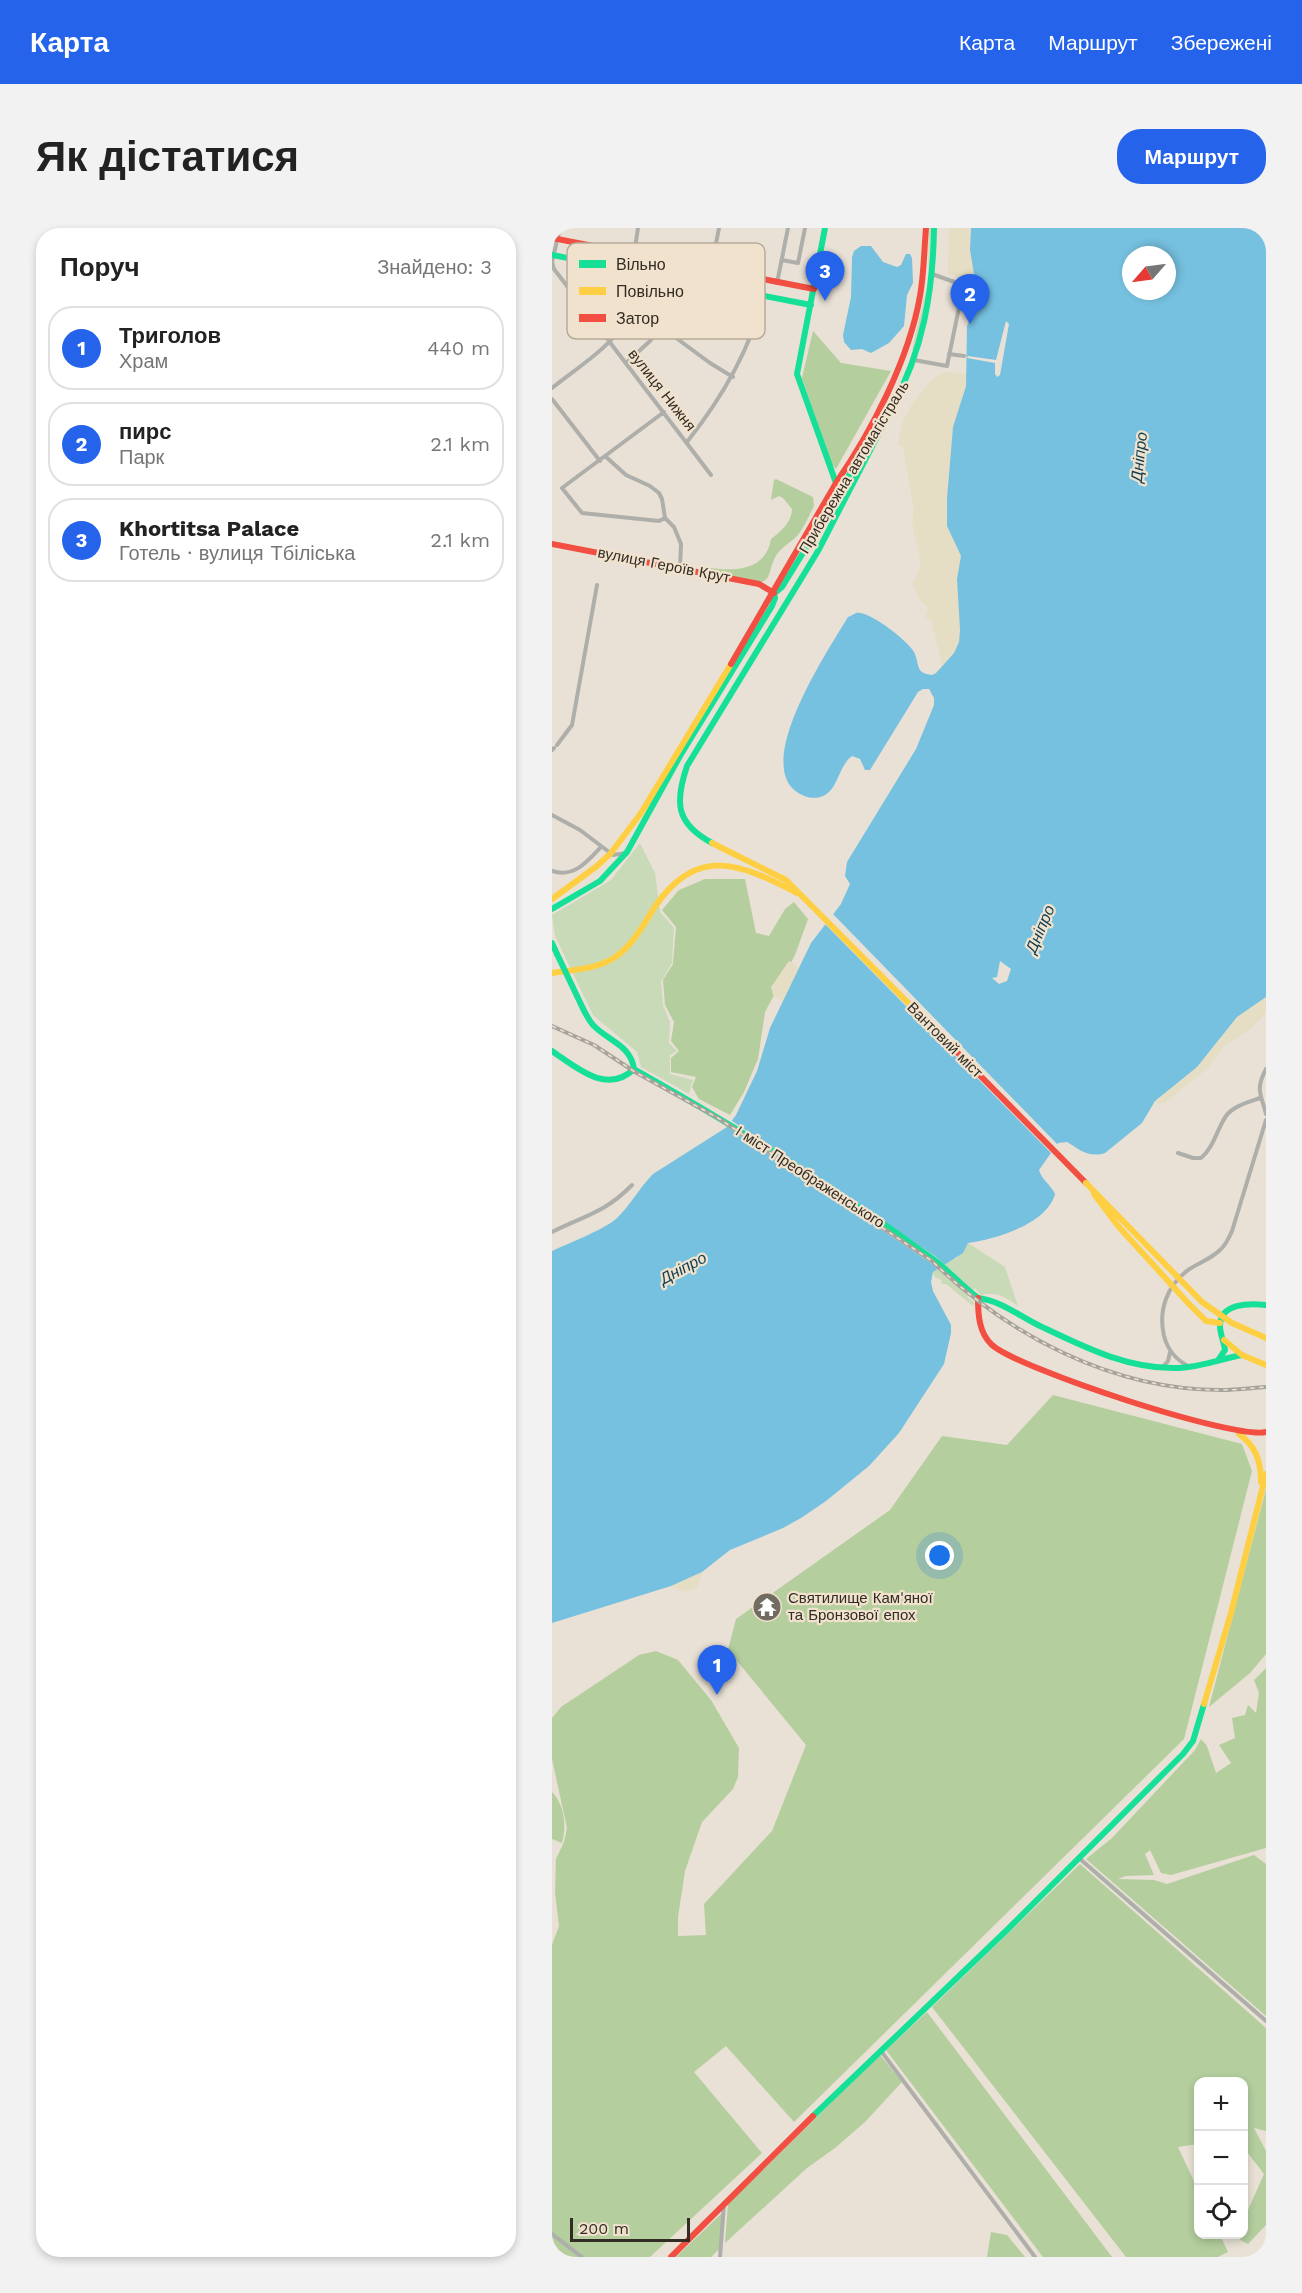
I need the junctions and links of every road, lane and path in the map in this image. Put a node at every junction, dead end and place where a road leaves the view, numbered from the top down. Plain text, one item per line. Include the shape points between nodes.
1 (560, 228) edge
2 (639, 228) edge
3 (719, 228) edge
4 (788, 228) edge
5 (805, 228) edge
6 (825, 228) edge
7 (926, 228) edge
8 (934, 228) edge
9 (555, 239) edge
10 (574, 243) edge
11 (636, 243) edge
12 (716, 243) edge
13 (552, 259) edge
14 (782, 260) junction
15 (567, 261) edge
16 (922, 276) junction
17 (931, 276) junction
18 (765, 280) edge
19 (777, 283) junction
20 (567, 286) edge
21 (814, 289) junction
22 (920, 290) junction
23 (929, 290) junction
24 (765, 295) edge
25 (811, 305) junction
26 (651, 339) edge
27 (677, 339) edge
28 (747, 339) edge
29 (609, 341) joint
30 (908, 344) junction
31 (918, 347) junction
32 (950, 354) junction
33 (964, 356) dead end
34 (903, 359) junction
35 (914, 361) junction
36 (626, 363) junction
37 (733, 377) junction
38 (552, 380) edge
39 (554, 386) edge
40 (552, 399) edge
41 (893, 406) junction
42 (664, 412) junction
43 (687, 442) junction
44 (605, 456) junction
45 (600, 461) junction
46 (711, 475) dead end
47 (836, 483) junction
48 (841, 491) junction
49 (665, 518) junction
50 (552, 544) edge
51 (680, 568) junction
52 (597, 585) dead end
53 (774, 592) junction
54 (555, 748) edge
55 (552, 815) edge
56 (602, 847) junction
57 (627, 852) junction
58 (610, 853) junction
59 (552, 871) edge
60 (804, 897) junction
61 (552, 898) edge
62 (552, 909) edge
63 (552, 943) edge
64 (552, 973) edge
65 (552, 1051) edge
66 (1266, 1069) edge
67 (636, 1070) junction
68 (1260, 1098) junction
69 (1266, 1114) edge
70 (1266, 1123) edge
71 (1178, 1153) dead end
72 (1086, 1183) junction
73 (632, 1185) dead end
74 (552, 1232) edge
75 (978, 1300) junction
76 (1266, 1305) edge
77 (1220, 1323) junction
78 (1223, 1338) junction
79 (1266, 1338) edge
80 (1170, 1351) junction
81 (1242, 1355) junction
82 (1215, 1361) junction
83 (1264, 1364) edge
84 (1190, 1367) junction
85 (1162, 1368) junction
86 (1234, 1431) junction
87 (1266, 1432) edge
88 (1266, 1474) edge
89 (1260, 1496) junction
90 (1079, 1858) junction
91 (1266, 2021) edge
92 (881, 2051) junction
93 (724, 2203) junction
94 (552, 2234) edge
95 (582, 2257) edge
96 (671, 2257) edge
97 (720, 2257) edge
98 (1035, 2257) edge

1 - 9 street
2 - 11 street
3 - 12 street
4 - 14 street
5 - 14 street via 798,263
6 - 21 main road
7 - 16 main road, Прибережна автомагістраль
8 - 17 main road, Прибережна автомагістраль
9 - 10 main road
9 - 13 street
13 - 15 main road
13 - 20 street, вулиця Нижня via 554,269
14 - 19 street
16 - 17 main road via 926,280
16 - 22 main road, Прибережна автомагістраль
17 - 23 main road, Прибережна автомагістраль
17 - 32 street via 963,288
18 - 19 main road
19 - 21 main road
21 - 25 main road
22 - 23 main road
22 - 30 main road, Прибережна автомагістраль
23 - 31 main road, Прибережна автомагістраль
24 - 25 main road
25 - 47 main road via 798,378
26 - 36 street
27 - 37 street
28 - 37 street
29 - 36 street, вулиця Нижня
29 - 39 street
30 - 31 main road via 912,350
30 - 34 main road, Прибережна автомагістраль
31 - 35 main road, Прибережна автомагістраль
32 - 33 street
32 - 35 street via 947,366
34 - 35 main road via 909,356
34 - 47 main road, Прибережна автомагістраль
35 - 41 main road, Прибережна автомагістраль
36 - 42 street, вулиця Нижня
37 - 43 street
38 - 39 street
40 - 45 street
41 - 48 main road, Прибережна автомагістраль
41 - 60 main road via 818,551 687,766 679,789 683,817 695,833 767,867
42 - 43 street, вулиця Нижня
42 - 44 street
43 - 46 street, вулиця Нижня
44 - 45 street
44 - 49 street via 626,476 659,493
45 - 49 street via 562,488 580,511 659,521
47 - 48 main road
47 - 53 main road, Прибережна автомагістраль
48 - 53 main road, Прибережна автомагістраль via 782,587
49 - 51 street via 680,539
50 - 51 main road, вулиця Героїв Крут
51 - 53 main road, вулиця Героїв Крут via 759,584
52 - 54 street via 572,725
53 - 57 main road, Прибережна автомагістраль via 772,606 674,766
53 - 58 main road, Прибережна автомагістраль via 641,813
55 - 56 street
56 - 58 street
56 - 59 street via 571,873
57 - 58 street
57 - 62 main road, Прибережна автомагістраль via 600,881
58 - 61 main road, Прибережна автомагістраль via 578,882
60 - 64 main road via 742,868 700,867 672,884 623,949 608,962
60 - 72 main road, Вантовий міст
63 - 67 main road, bridge via 591,1022 625,1049
65 - 67 main road via 603,1080 624,1077
66 - 68 street via 1259,1084
67 - 75 main road, I міст Преображенського via 721,1118 884,1225 936,1261
68 - 69 street
68 - 71 street via 1227,1114 1201,1158
70 - 80 street via 1233,1231 1213,1255 1180,1277 1164,1302 1163,1330
72 - 77 main road, bridge via 1118,1226 1189,1305 1206,1321
72 - 79 main road, bridge via 1212,1312 1241,1330
73 - 74 street via 605,1209
75 - 85 main road via 1003,1304 1097,1352
75 - 86 main road via 983,1334 1005,1354 1091,1389
76 - 77 main road via 1247,1303 1232,1307
77 - 78 main road
78 - 81 main road
78 - 82 main road via 1224,1353
80 - 84 street
80 - 85 street
81 - 82 main road
81 - 83 main road
82 - 84 main road
84 - 85 main road
86 - 87 main road
86 - 89 main road via 1249,1442 1259,1458
88 - 89 main road
89 - 90 main road via 1231,1614 1193,1741
90 - 91 street
90 - 92 main road
92 - 93 main road
92 - 98 street
93 - 96 main road
93 - 97 street
94 - 95 street

